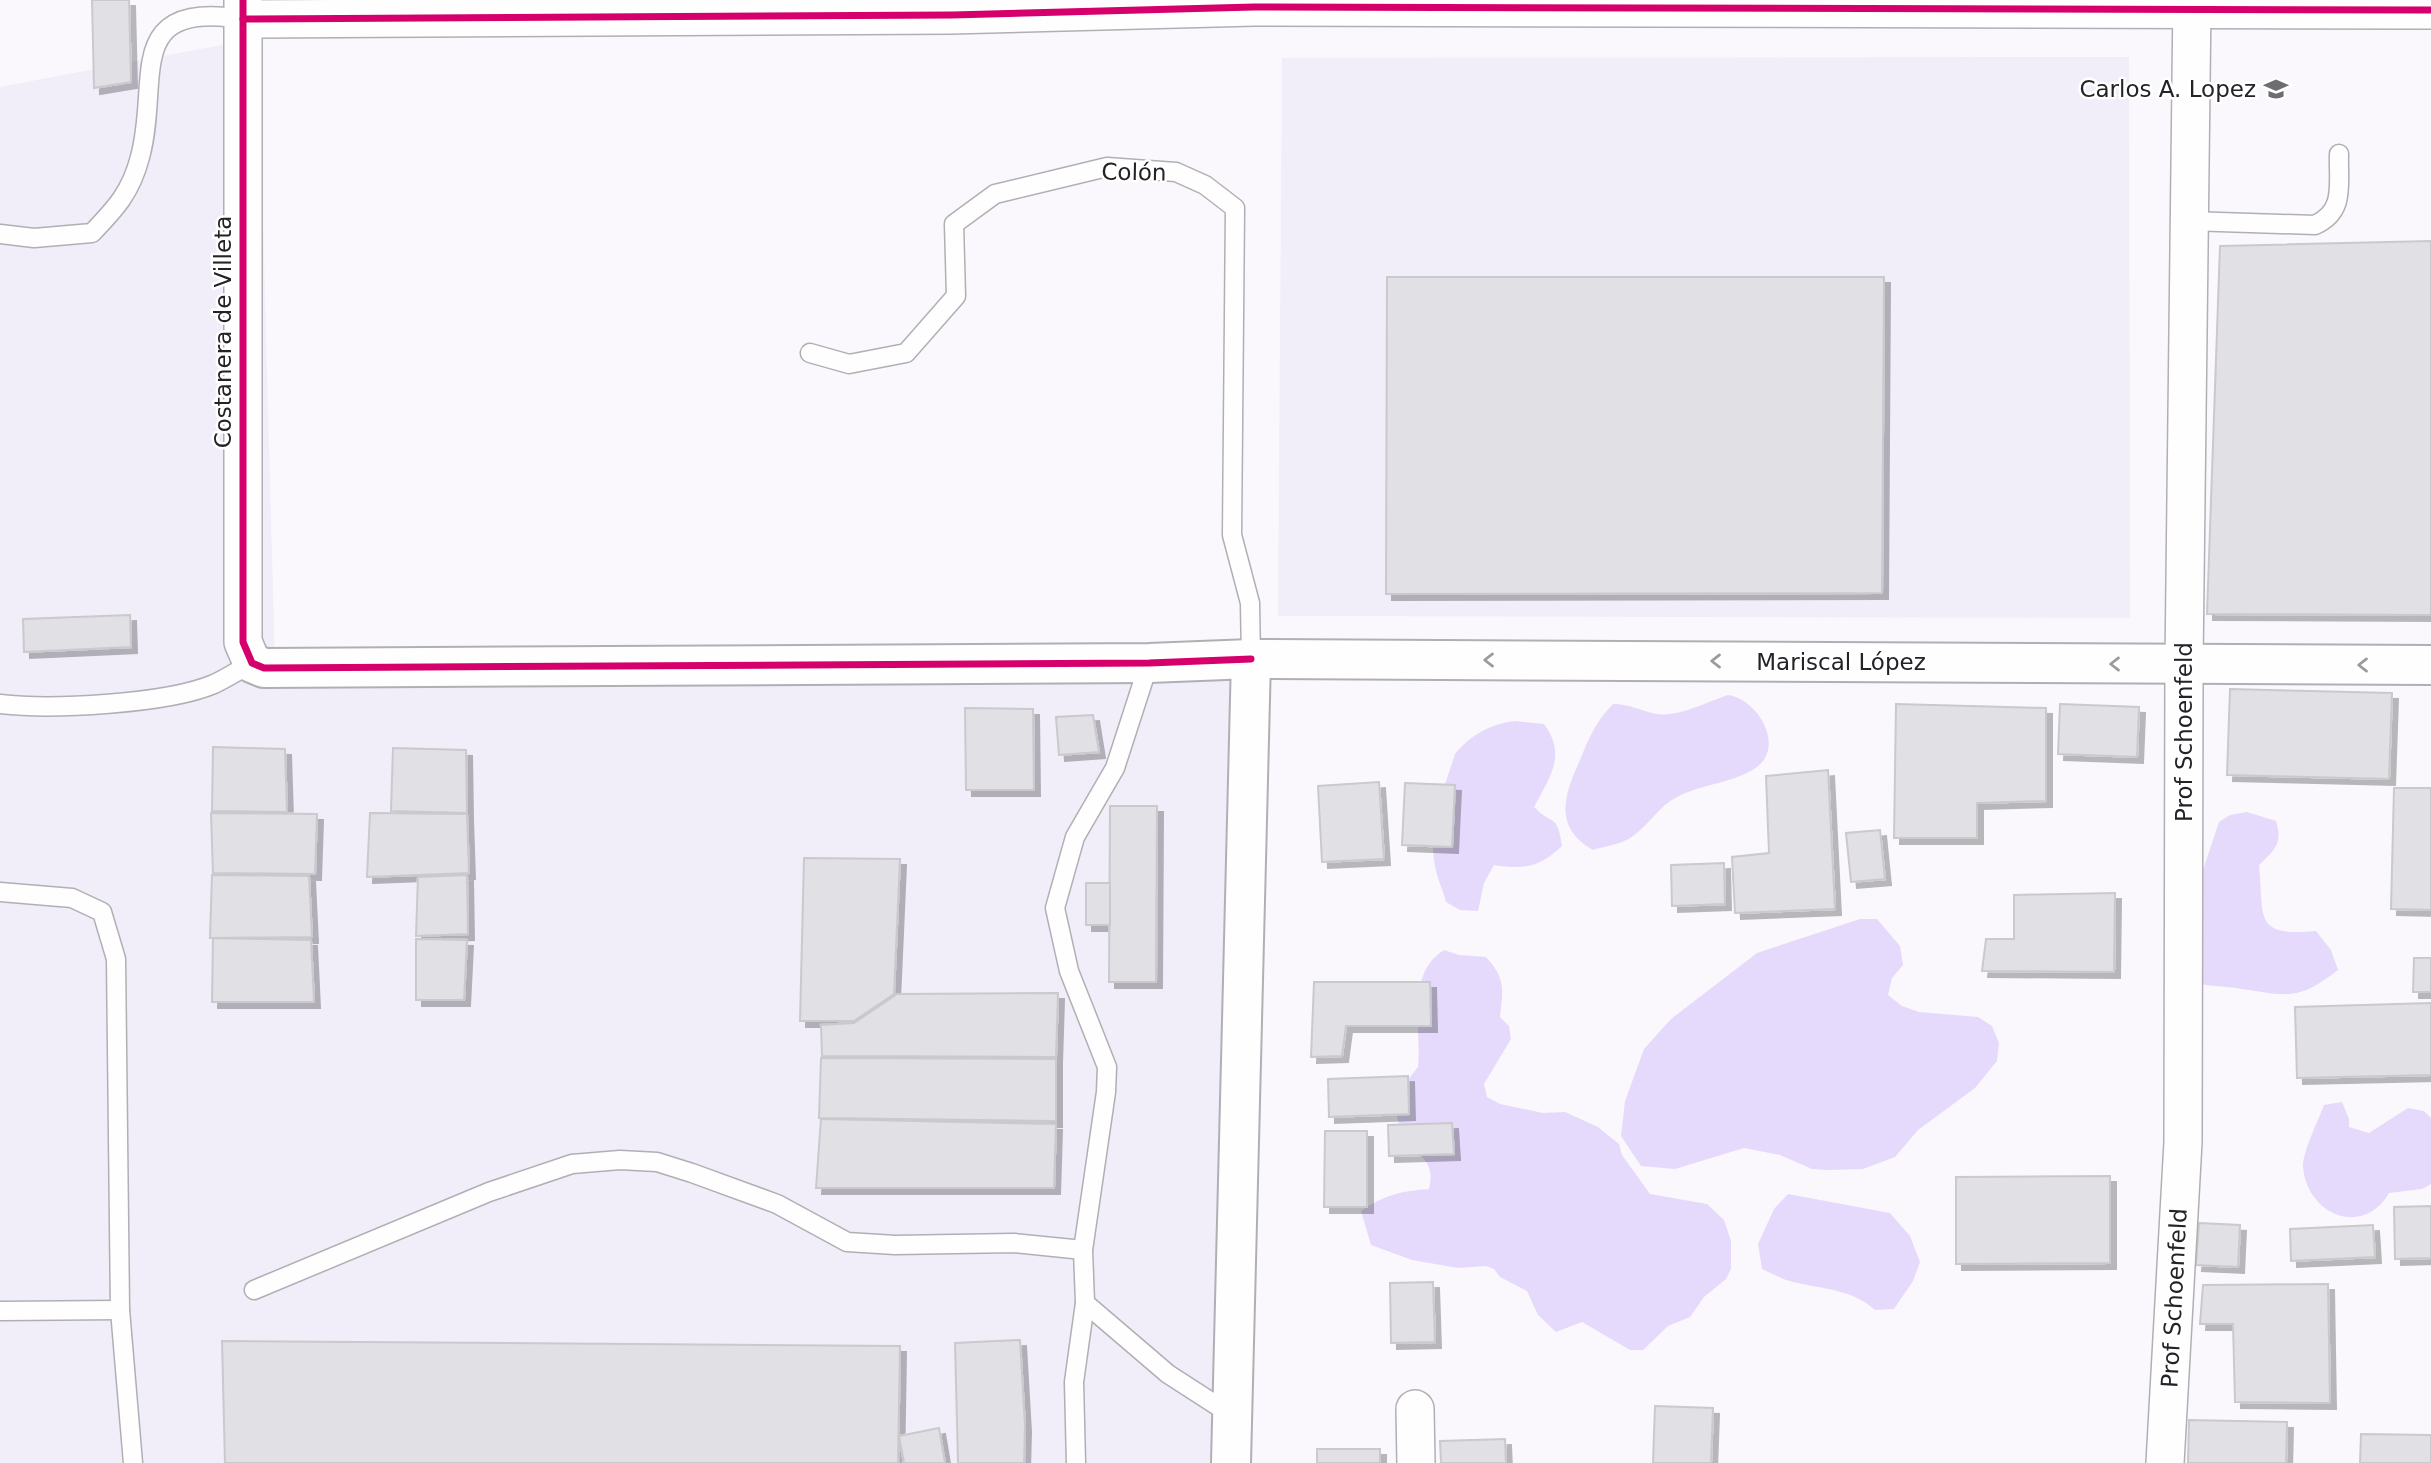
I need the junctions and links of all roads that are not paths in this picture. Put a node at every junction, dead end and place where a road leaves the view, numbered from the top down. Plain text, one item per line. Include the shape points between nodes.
1 (1254, 4) edge
2 (2192, 5) edge
3 (243, 10) edge
4 (2431, 10) edge
5 (2339, 155) dead end
6 (2189, 221) junction
7 (0, 234) edge
8 (810, 353) dead end
9 (1251, 659) junction
10 (252, 663) junction
11 (1149, 663) junction
12 (2184, 664) junction
13 (2431, 665) edge
14 (0, 704) edge
15 (0, 892) edge
16 (1083, 1250) junction
17 (254, 1290) dead end
18 (1086, 1303) junction
19 (120, 1310) junction
20 (0, 1311) edge
21 (1416, 1409) dead end
22 (1230, 1414) junction
23 (133, 1463) edge
24 (1076, 1463) edge
25 (1231, 1463) edge
26 (1416, 1463) edge
27 (2165, 1463) edge

1 - 2 street
1 - 3 street via 937,15
2 - 4 street
2 - 6 street, Prof Schoenfeld
3 - 7 lane via 169,25 154,44 140,156 124,201 92,233 34,238
3 - 10 street, Costanera de Villeta via 243,642
5 - 6 lane via 2337,207 2315,225
6 - 12 street, Prof Schoenfeld
8 - 9 lane, Colón via 849,364 906,353 956,296 954,224 995,194 1107,167 1175,172 1205,185 1235,208 1232,535 1251,603
9 - 11 main road, Mariscal López
12 -> 9 main road, Mariscal López
9 - 22 main road
10 - 11 main road, Mariscal López via 278,668
10 - 14 lane via 212,684 153,699 28,707
11 - 16 lane via 1115,768 1075,837 1055,908 1069,971 1107,1067
13 -> 12 main road, Mariscal López
12 - 27 street, Prof Schoenfeld via 2183,1142
15 - 19 lane via 72,898 102,912 106,924 116,959
16 - 17 lane via 1014,1243 847,1242 777,1204 657,1162 620,1160 572,1164 489,1192
16 - 18 lane
18 - 22 lane via 1168,1374
18 - 24 lane via 1074,1382
19 - 20 lane
19 - 23 lane
21 - 26 street
22 - 25 main road

